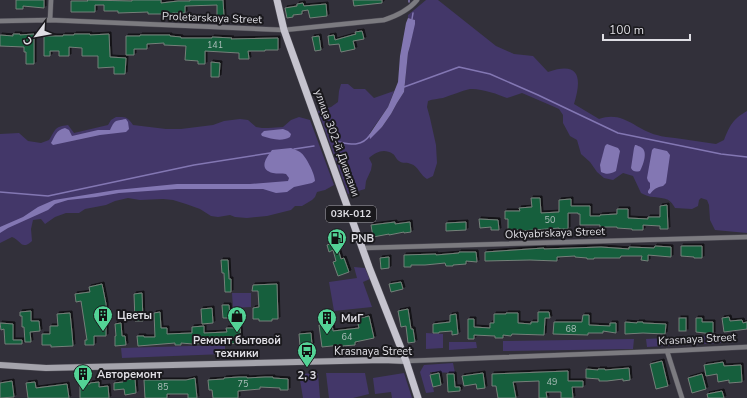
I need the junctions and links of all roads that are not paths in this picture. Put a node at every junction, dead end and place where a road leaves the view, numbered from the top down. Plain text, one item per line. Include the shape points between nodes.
1 (51, 0) edge
2 (277, 0) edge
3 (417, 0) edge
4 (50, 20) junction
5 (0, 21) edge
6 (284, 30) junction
7 (747, 237) edge
8 (363, 248) junction
9 (747, 346) edge
10 (667, 351) junction
11 (406, 361) junction
12 (0, 365) edge
13 (418, 398) edge
14 (682, 398) edge

1 - 4 street
2 - 6 main road, 03К-012
3 - 6 street, Proletarskaya Street via 397,16 384,20
4 - 5 street, Proletarskaya Street
4 - 6 street, Proletarskaya Street
6 - 8 main road, улица 302-й Дивизии / 03К-012
7 - 8 street, Oktyabrskaya Street
8 - 11 main road, улица 302-й Дивизии / 03К-012
9 - 10 street, Krasnaya Street
10 - 11 street, Krasnaya Street
10 - 14 street
11 - 12 street, Krasnaya Street via 46,368
11 - 13 main road, улица 302-й Дивизии / 03К-012

